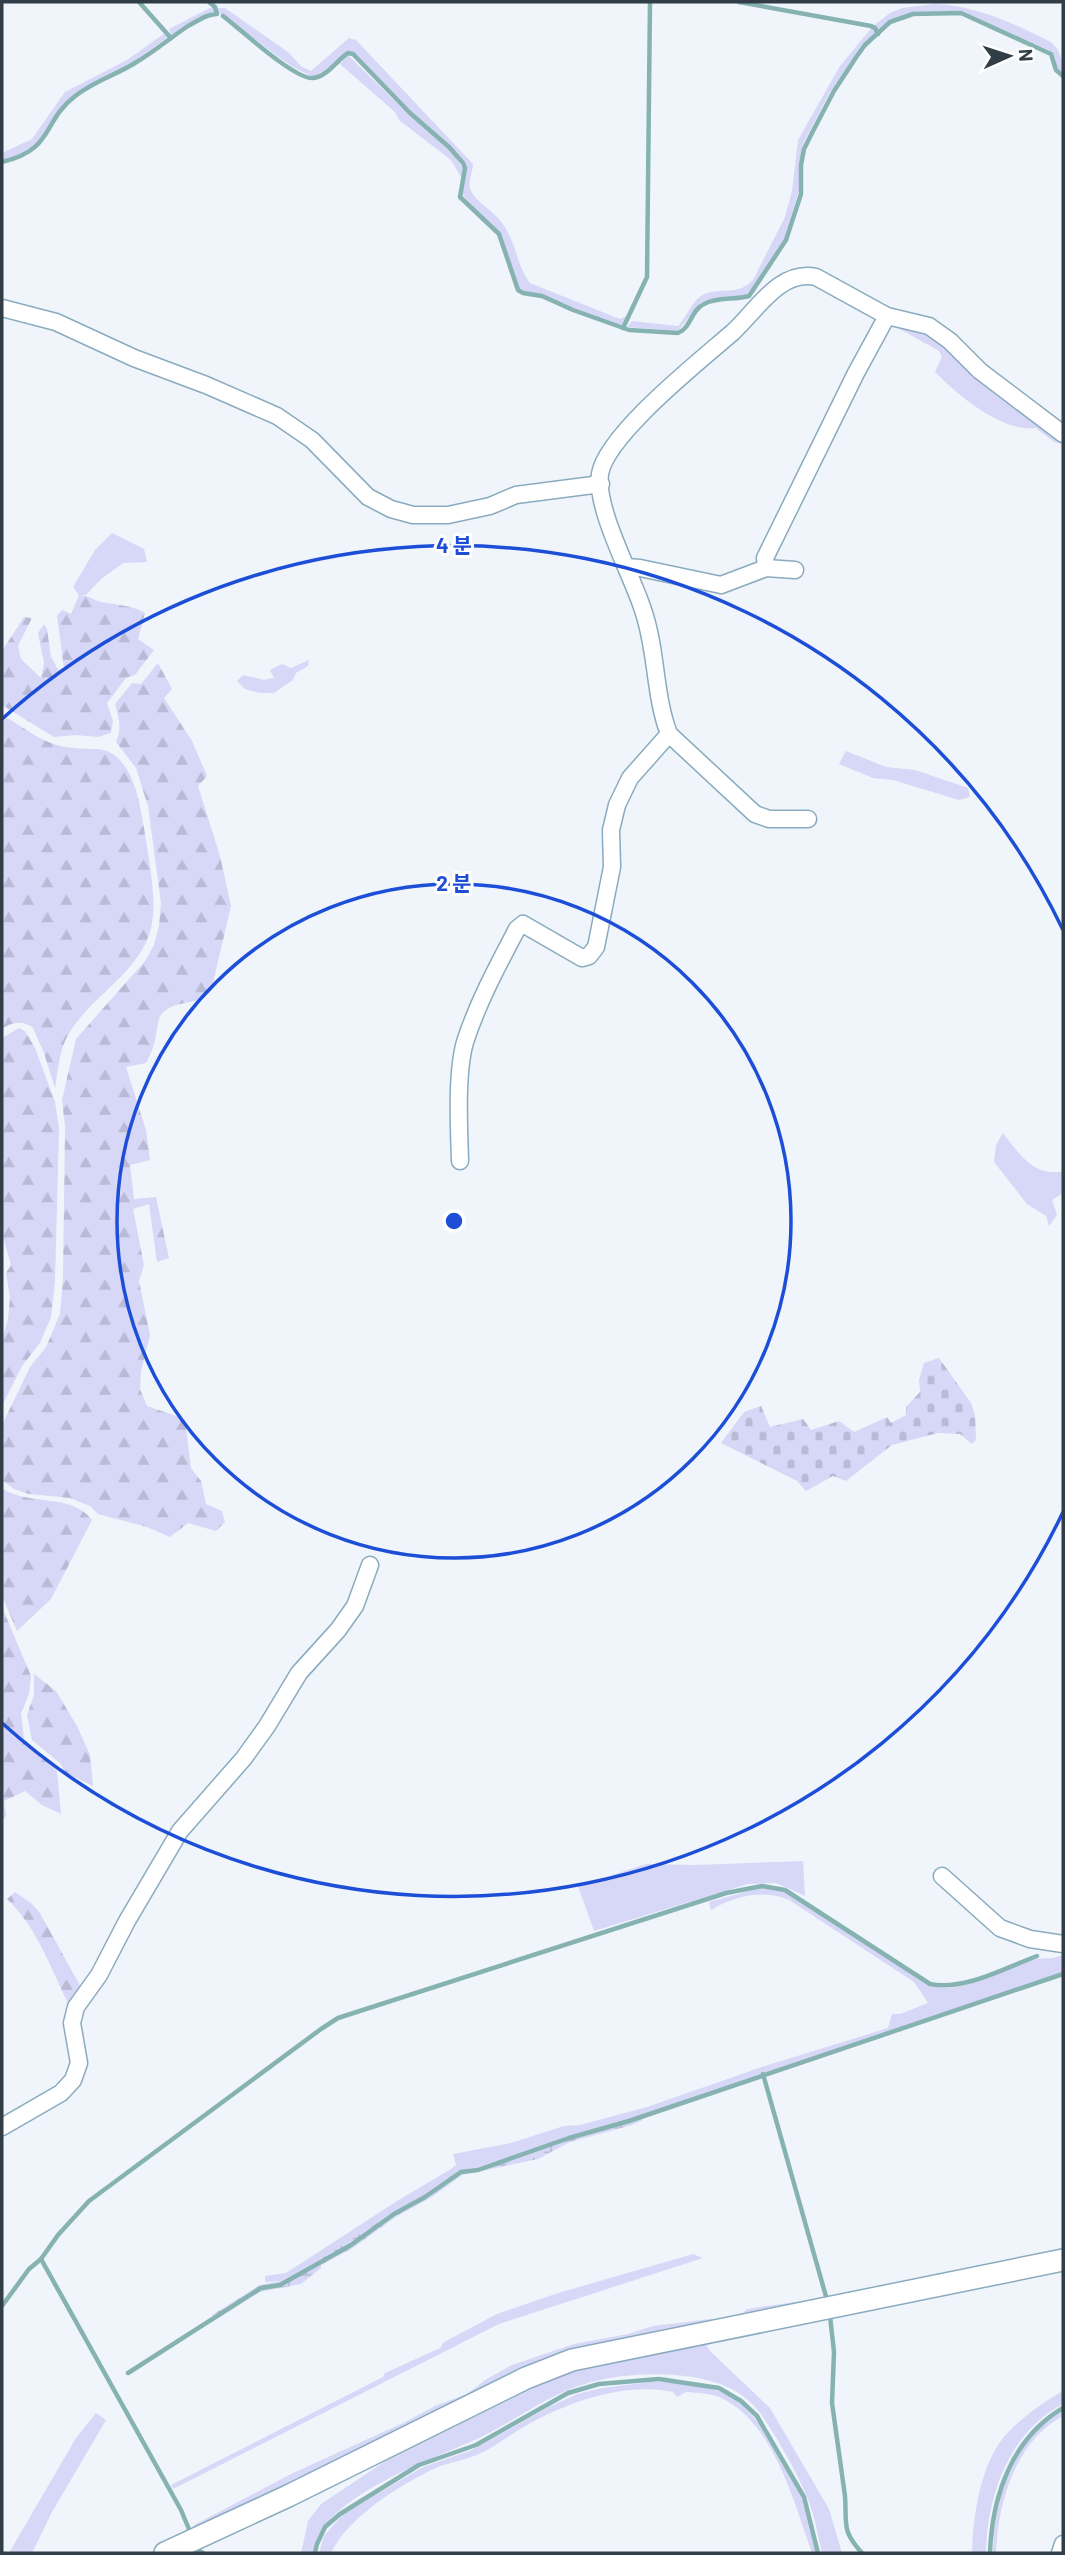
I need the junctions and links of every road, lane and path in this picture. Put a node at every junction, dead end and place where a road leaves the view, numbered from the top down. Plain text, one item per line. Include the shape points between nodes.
1 (2, 309) edge
2 (887, 316) junction
3 (1063, 434) edge
4 (601, 484) junction
5 (626, 567) junction
6 (765, 568) junction
7 (795, 570) dead end
8 (668, 734) junction
9 (808, 819) dead end
10 (460, 1161) dead end
11 (370, 1565) dead end
12 (942, 1877) dead end
13 (1063, 1944) edge
14 (2, 2127) edge
15 (1063, 2260) edge
16 (1063, 2544) edge
17 (164, 2553) edge
18 (1060, 2553) edge

1 - 4 street via 56,322 277,416 312,440 368,497 391,509 413,515 447,515 516,495
2 - 3 street via 929,326
2 - 4 street via 816,277 806,274 782,282 611,449
2 - 6 street via 765,558
4 - 5 street
5 - 6 street via 721,585
5 - 8 street via 644,611
6 - 7 street
8 - 9 street via 755,814 769,819
8 - 10 street via 630,778 617,805 596,947 582,958 523,924 492,976 462,1059
11 - 14 street via 355,1606 338,1630 299,1673 244,1758 180,1830 99,1975 76,2007 72,2023 79,2063 73,2080 61,2093
12 - 13 street via 1000,1928
15 - 17 street via 572,2360
16 - 18 street

